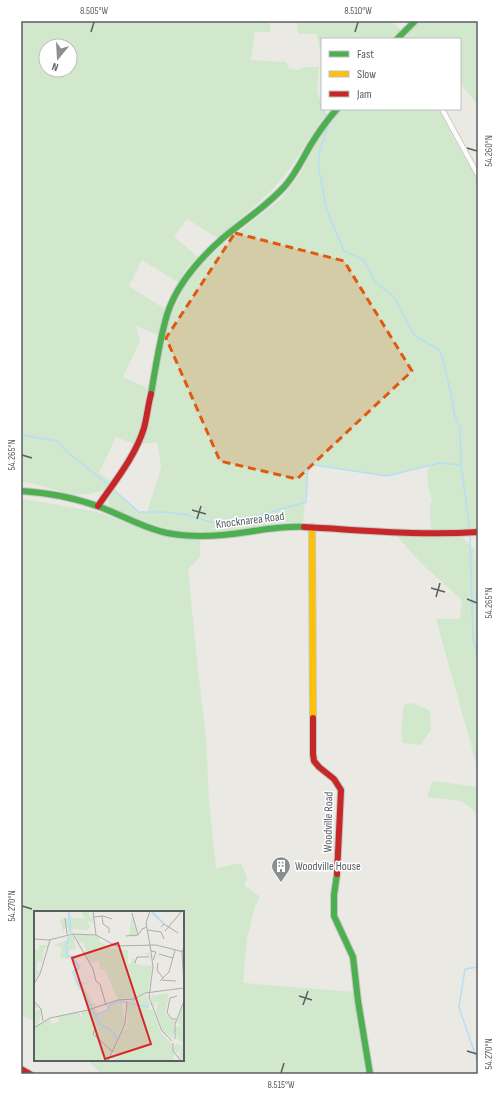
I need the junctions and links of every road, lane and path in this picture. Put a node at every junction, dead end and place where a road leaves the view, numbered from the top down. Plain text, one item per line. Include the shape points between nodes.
1 (415, 21) edge
2 (398, 38) edge
3 (336, 110) edge
4 (443, 110) edge
5 (478, 174) edge
6 (21, 491) edge
7 (98, 506) junction
8 (312, 527) junction
9 (477, 532) edge
10 (21, 1069) edge
11 (30, 1074) edge
12 (370, 1074) edge

1 - 2 street
3 - 7 street via 283,188 199,261 189,273 170,307 165,322 140,441
4 - 5 street
6 - 7 street, Knocknarea Road via 51,494
7 - 8 street, Knocknarea Road via 154,529 183,535 218,535 281,526
8 - 9 street, Knocknarea Road via 406,534
8 - 12 street, Woodville Road via 313,754 314,761 334,779 341,790 338,865 333,908 334,916 353,957
10 - 11 street

